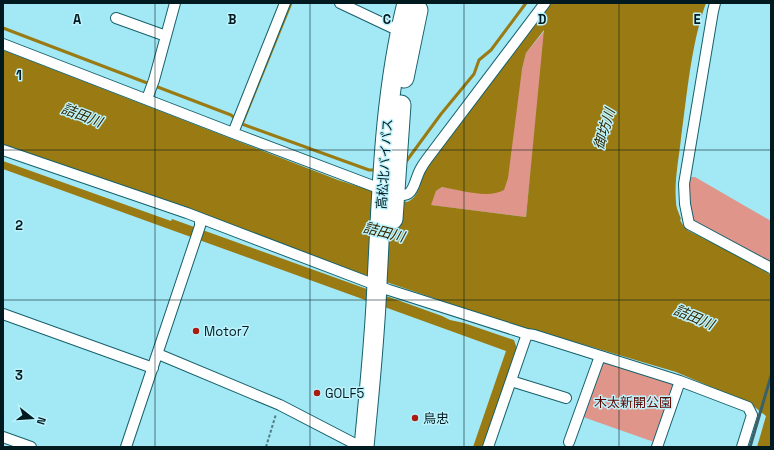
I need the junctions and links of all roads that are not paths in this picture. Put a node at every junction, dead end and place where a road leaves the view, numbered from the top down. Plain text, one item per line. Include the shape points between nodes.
1 (174, 3) edge
2 (285, 3) edge
3 (340, 3) edge
4 (419, 3) edge
5 (545, 3) edge
6 (715, 3) edge
7 (405, 11) edge
8 (116, 18) dead end
9 (166, 36) junction
10 (3, 44) edge
11 (148, 95) junction
12 (235, 130) junction
13 (392, 134) junction
14 (3, 150) edge
15 (388, 192) junction
16 (200, 222) junction
17 (771, 268) edge
18 (383, 288) junction
19 (381, 312) junction
20 (3, 314) edge
21 (527, 334) junction
22 (158, 354) junction
23 (600, 356) junction
24 (153, 368) junction
25 (511, 381) junction
26 (680, 381) junction
27 (566, 398) dead end
28 (3, 437) edge
29 (570, 442) dead end
30 (28, 446) edge
31 (126, 447) edge
32 (361, 447) edge
33 (364, 447) edge
34 (378, 447) edge
35 (488, 447) edge
36 (657, 447) edge
37 (742, 447) edge

1 - 9 street
2 - 12 street
3 - 7 street via 393,28
4 - 13 highway, 高松北バイパス
5 - 15 street via 427,159 408,195 400,196
6 - 17 street via 685,178 685,204 689,224
7 - 13 highway, 高松北バイパス via 392,74
8 - 9 street
9 - 11 street
10 - 11 street
11 - 12 street
12 - 15 street
13 - 15 highway, 高松北バイパス
14 - 16 street
15 - 18 highway, 高松北バイパス
16 - 18 street
16 - 22 street
18 - 19 highway, 高松北バイパス
18 - 21 street
19 - 33 highway, 高松北バイパス
19 - 34 highway, 高松北バイパス
20 - 24 street
21 - 23 street
21 - 25 street
22 - 24 street
22 - 32 street via 279,405
23 - 26 street
23 - 29 street
24 - 31 street
25 - 27 street
25 - 35 street
26 - 36 street
26 - 37 street via 748,407 752,415
28 - 30 street

